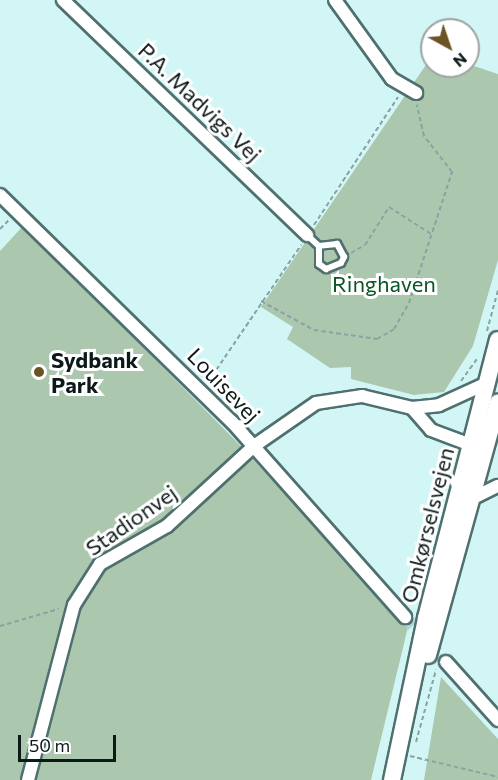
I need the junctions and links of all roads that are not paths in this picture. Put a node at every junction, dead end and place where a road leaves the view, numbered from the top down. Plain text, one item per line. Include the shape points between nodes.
1 (63, 0) edge
2 (335, 0) edge
3 (416, 93) road end
4 (0, 195) edge
5 (307, 235) joint
6 (319, 246) junction
7 (498, 340) edge
8 (487, 383) junction
9 (498, 403) edge
10 (412, 408) junction
11 (494, 441) edge
12 (471, 445) junction
13 (254, 446) junction
14 (498, 486) edge
15 (473, 498) junction
16 (405, 617) tunnel mouth
17 (446, 662) tunnel mouth
18 (498, 720) edge
19 (407, 722) junction
20 (28, 780) edge
21 (392, 780) edge

1 - 5 street, P.A. Madvigs Vej
2 - 3 street via 392,79
4 - 13 street, Louisevej via 133,320
5 - 6 lane
6 - 6 lane via 316,259 326,269 335,268 344,257 337,244
7 - 8 main road, Omkørselsvejen
8 - 10 street, Stadionvej via 440,405
8 - 12 main road, Omkørselsvejen
9 - 11 main road, Omkørselsvejen
10 - 12 street via 431,430
10 - 13 street, Stadionvej via 338,397 295,413
11 - 15 main road, Omkørselsvejen
12 - 19 main road, Omkørselsvejen via 426,618
13 - 16 street, Louisevej
13 - 20 street, Stadionvej via 167,526 100,564 74,605
14 - 15 street
15 - 19 main road, Omkørselsvejen
17 - 18 street
19 - 21 main road, Omkørselsvejen

